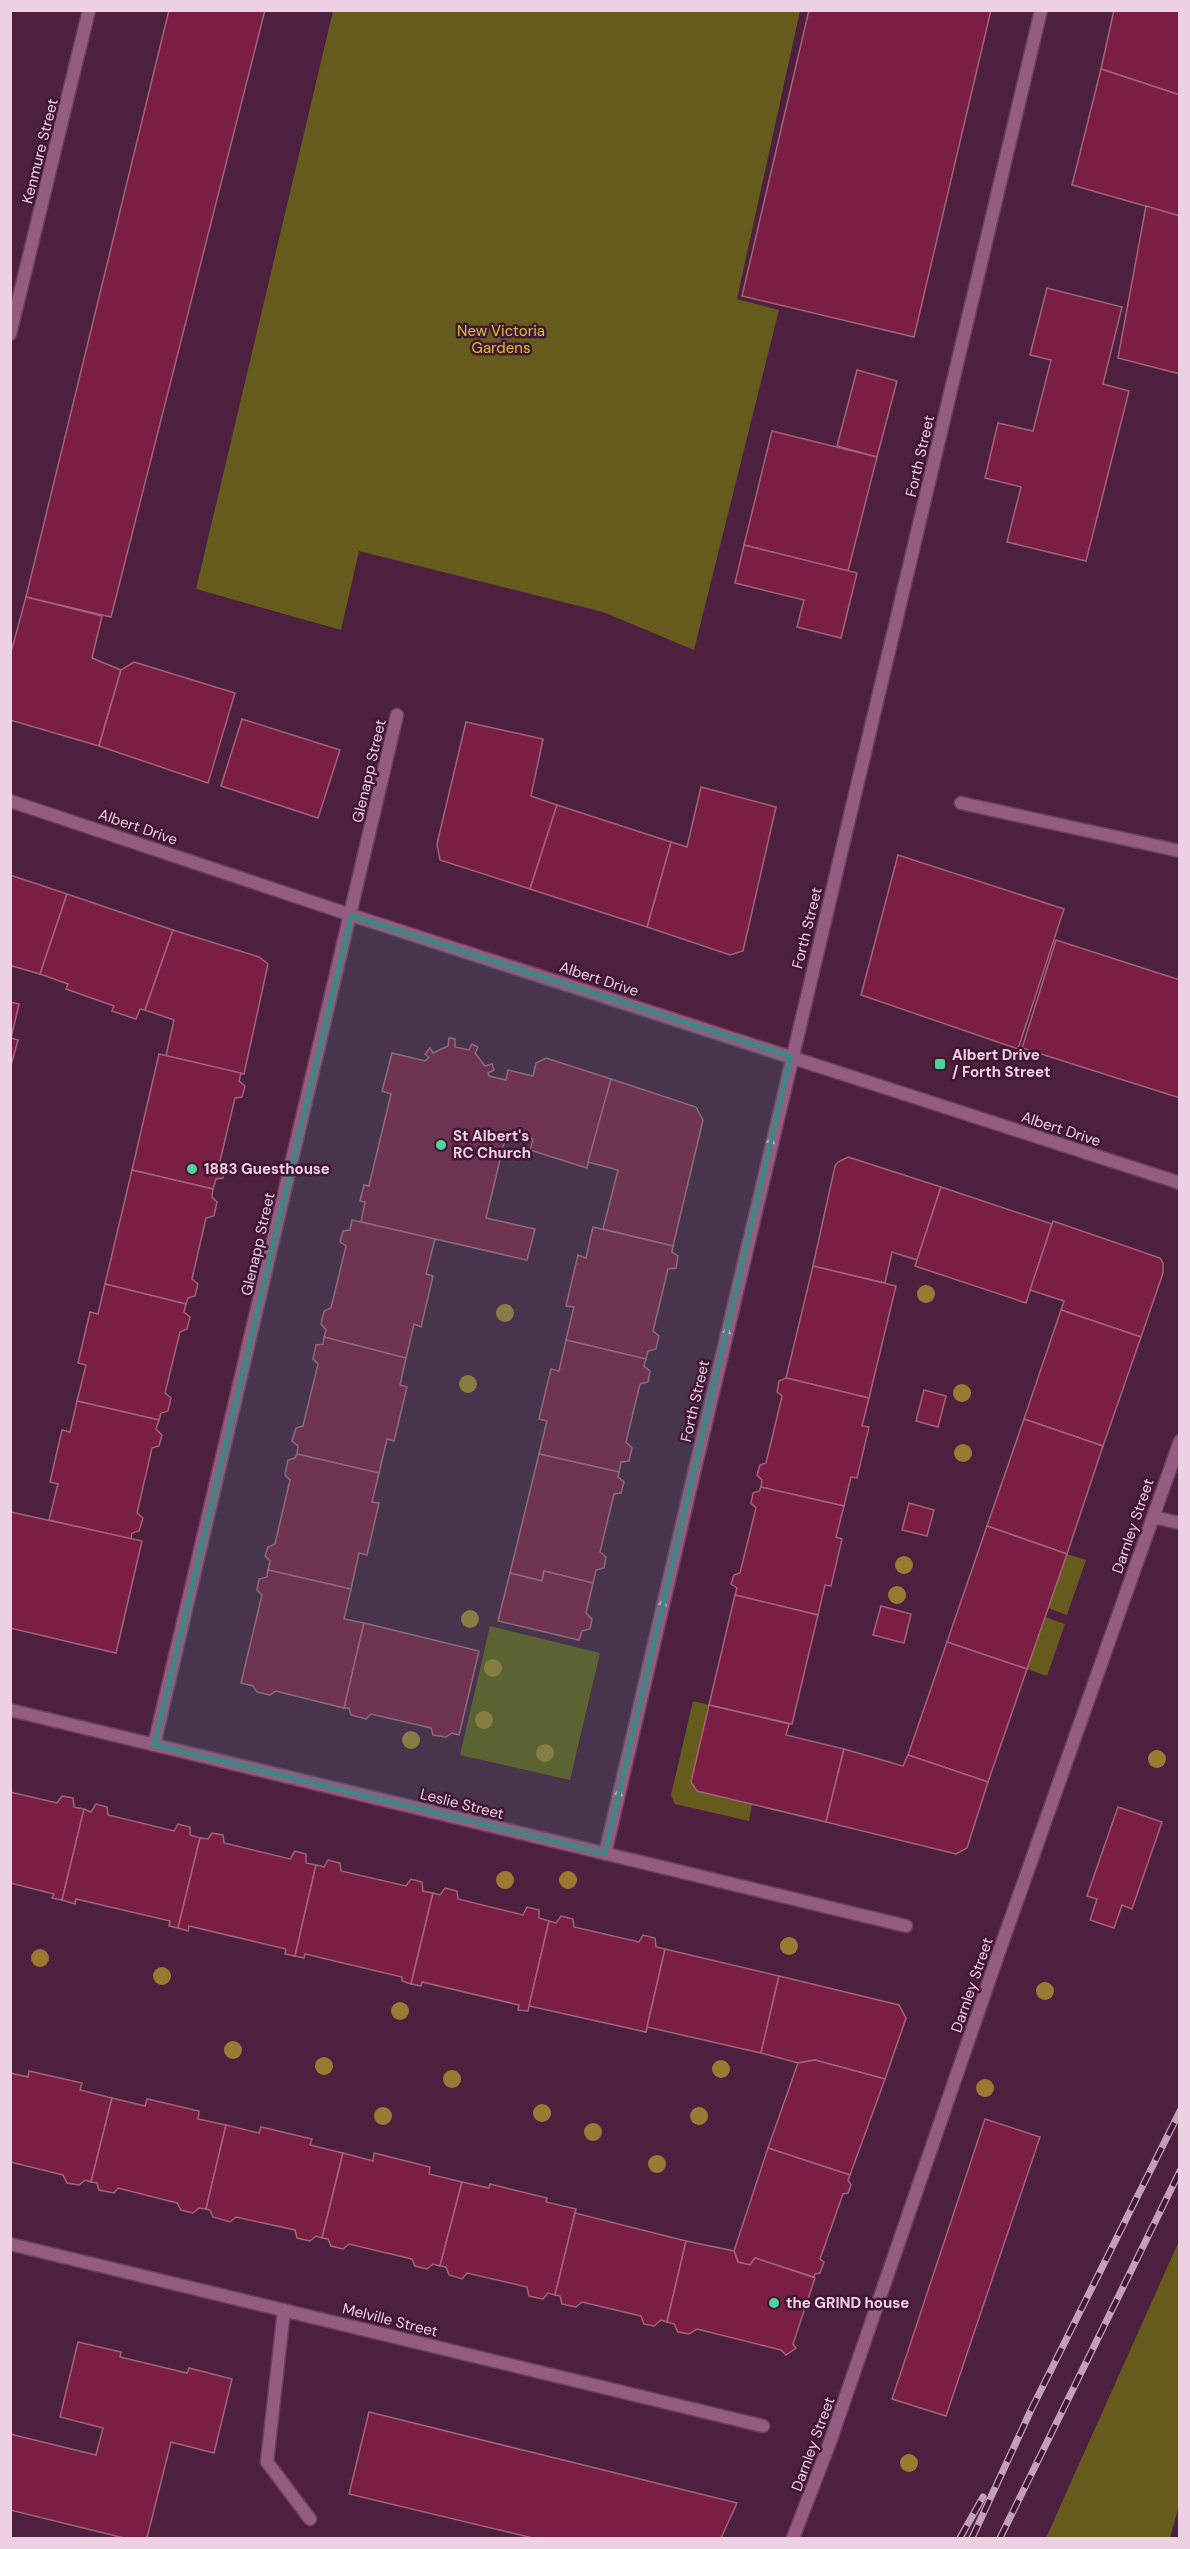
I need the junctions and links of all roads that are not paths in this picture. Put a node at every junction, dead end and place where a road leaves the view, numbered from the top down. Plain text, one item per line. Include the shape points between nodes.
1 (89, 10) edge
2 (1041, 10) edge
3 (10, 334) edge
4 (397, 715) dead end
5 (10, 801) edge
6 (961, 803) dead end
7 (1179, 851) edge
8 (351, 915) junction
9 (791, 1056) junction
10 (1179, 1183) edge
11 (1179, 1441) edge
12 (1153, 1517) junction
13 (1179, 1524) edge
14 (10, 1710) edge
15 (154, 1745) junction
16 (605, 1854) junction
17 (906, 1926) dead end
18 (10, 2244) edge
19 (284, 2310) junction
20 (763, 2426) dead end
21 (310, 2519) dead end
22 (793, 2538) edge

1 - 3 street, Kenmure Street
2 - 9 street, Forth Street
4 - 8 street, Glenapp Street
5 - 8 street, Albert Drive
6 - 7 street
8 - 9 street, Albert Drive
8 - 15 street, Glenapp Street
9 - 10 street, Albert Drive
16 -> 9 street, Forth Street
11 - 12 street, Darnley Street
12 - 13 street
12 - 22 street, Darnley Street
14 - 15 street, Leslie Street
15 - 16 street, Leslie Street
16 - 17 street, Leslie Street
18 - 19 street, Melville Street
19 - 20 street, Melville Street
19 - 21 street via 267,2462

